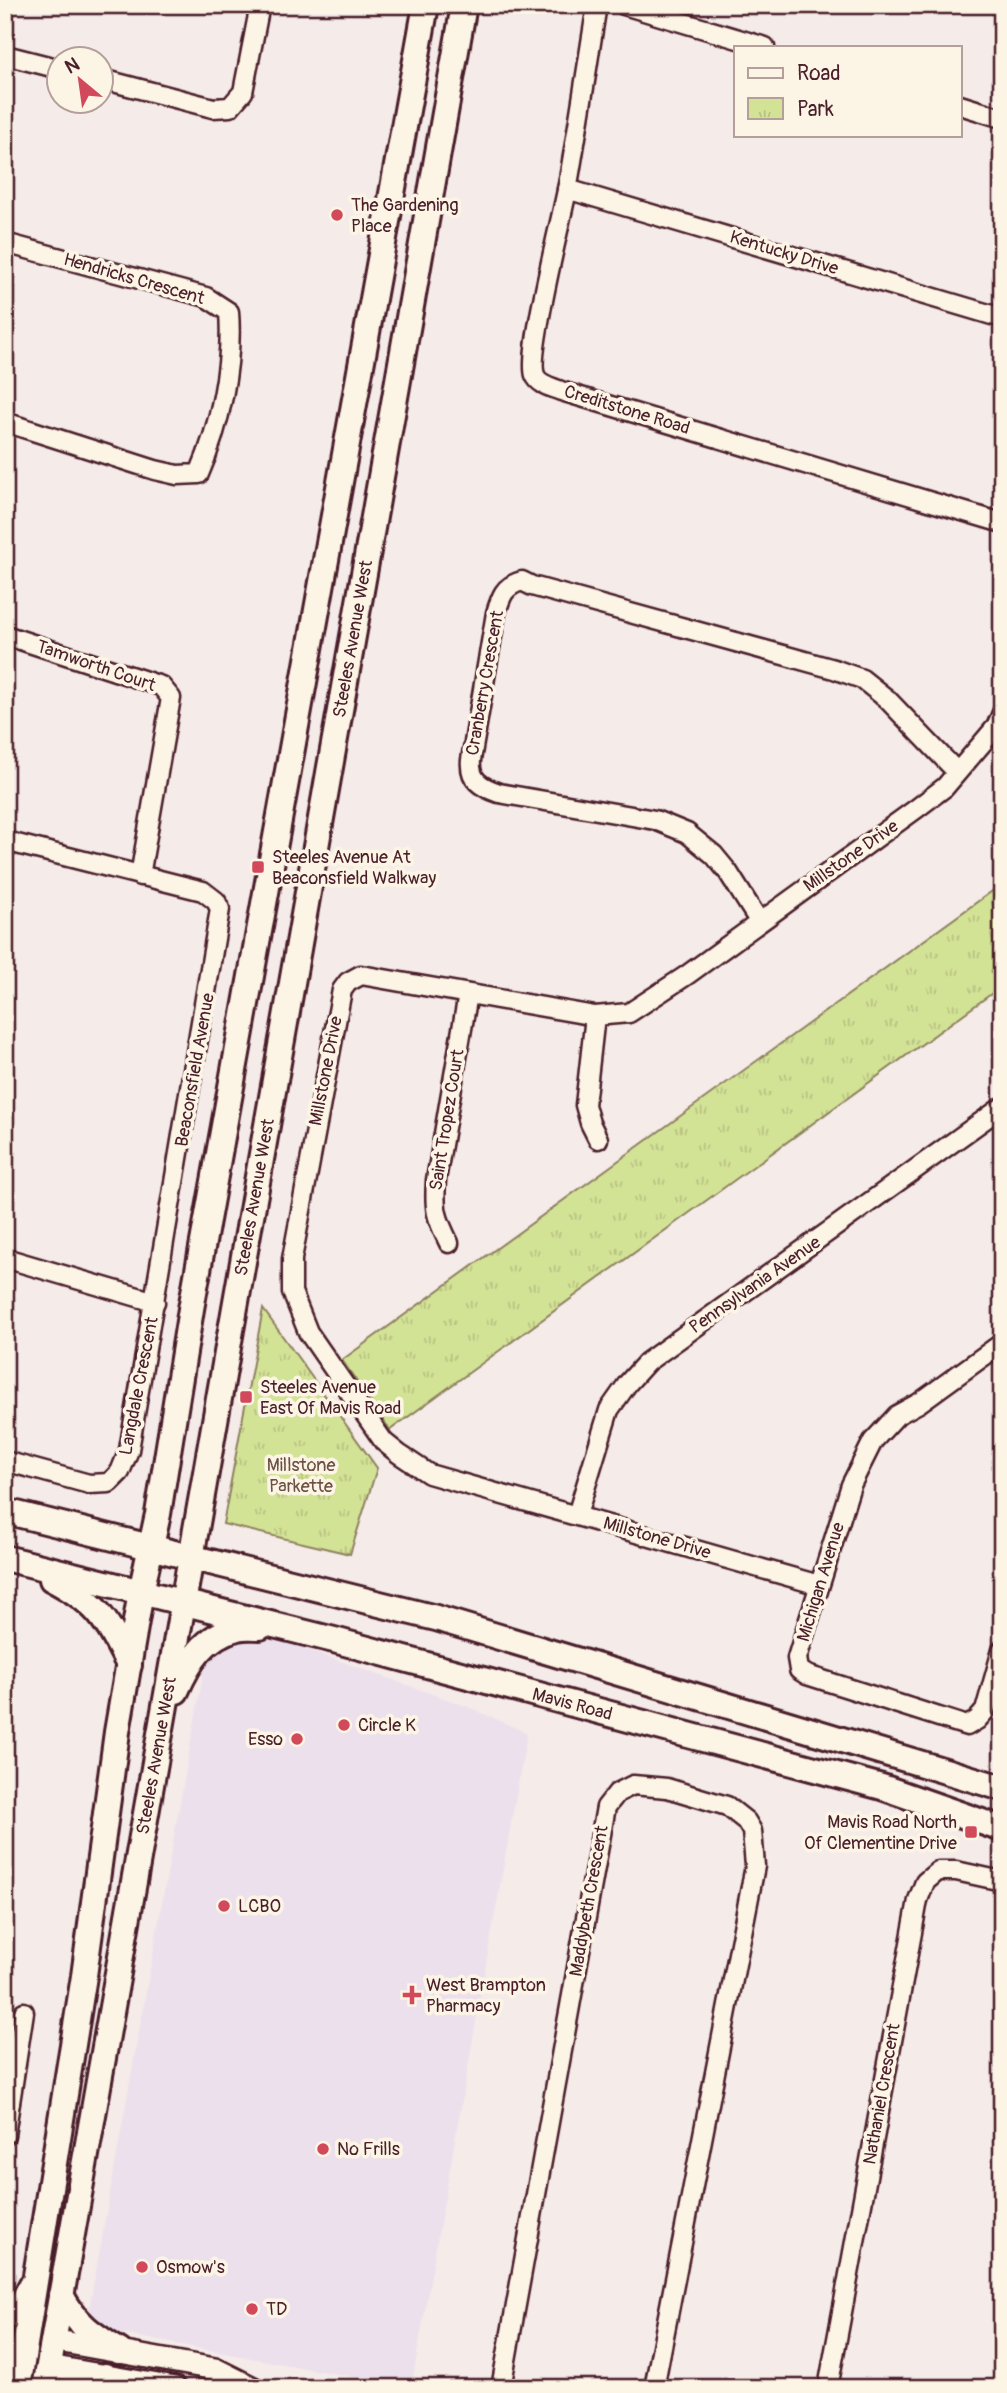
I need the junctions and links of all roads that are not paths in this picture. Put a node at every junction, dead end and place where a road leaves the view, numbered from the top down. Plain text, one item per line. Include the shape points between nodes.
1 (260, 5) edge
2 (426, 5) edge
3 (464, 5) edge
4 (597, 5) edge
5 (624, 5) edge
6 (762, 46) edge
7 (5, 55) edge
8 (46, 65) edge
9 (116, 83) edge
10 (962, 106) edge
11 (1002, 118) edge
12 (567, 189) junction
13 (5, 243) edge
14 (1002, 318) edge
15 (5, 422) edge
16 (1002, 523) edge
17 (5, 635) edge
18 (1002, 713) edge
19 (957, 772) junction
20 (5, 841) edge
21 (140, 877) junction
22 (759, 921) junction
23 (468, 994) junction
24 (596, 1016) junction
25 (1002, 1107) edge
26 (598, 1139) dead end
27 (449, 1243) dead end
28 (5, 1258) edge
29 (156, 1302) junction
30 (1002, 1343) edge
31 (5, 1461) edge
32 (5, 1511) edge
33 (577, 1515) junction
34 (150, 1548) junction
35 (190, 1558) junction
36 (13, 1560) edge
37 (819, 1586) junction
38 (141, 1592) junction
39 (182, 1602) junction
40 (278, 1626) junction
41 (1002, 1650) edge
42 (129, 1665) junction
43 (162, 1723) junction
44 (893, 1754) junction
45 (882, 1787) junction
46 (1002, 1788) edge
47 (1002, 1829) edge
48 (1002, 1881) edge
49 (24, 2012) dead end
50 (11, 2060) edge
51 (5, 2135) edge
52 (38, 2266) junction
53 (61, 2295) junction
54 (5, 2318) edge
55 (16, 2332) edge
56 (52, 2340) junction
57 (119, 2351) junction
58 (14, 2360) edge
59 (105, 2376) junction
60 (47, 2377) edge
61 (18, 2388) edge
62 (76, 2388) edge
63 (175, 2388) edge
64 (253, 2388) edge
65 (502, 2388) edge
66 (654, 2388) edge
67 (828, 2388) edge

1 - 9 street via 243,92 230,107 213,108
2 - 34 main road
3 - 35 main road, Steeles Avenue West
4 - 12 street, Creditstone Road
5 - 6 street
7 - 8 street
10 - 11 street
12 - 14 street, Kentucky Drive
12 - 16 street, Creditstone Road via 537,336 534,373 542,384
13 - 15 street, Hendricks Crescent via 206,297 229,312 231,348 212,444 199,474 155,470
17 - 21 street, Tamworth Court via 161,686 171,698
18 - 19 street, Millstone Drive via 996,727
19 - 22 street, Millstone Drive via 916,809
19 - 22 street, Cranberry Crescent via 862,679 522,581 507,587 496,613 475,735 470,768 476,783 499,793 655,821 687,834 721,863
20 - 21 street, Beaconsfield Avenue
21 - 29 street, Beaconsfield Avenue via 203,891 220,909
22 - 24 street, Millstone Drive via 629,1013
23 - 24 street, Millstone Drive
23 - 27 street, Saint Tropez Court via 435,1190 436,1218
23 - 33 street, Millstone Drive via 362,975 342,990 293,1250 292,1292 308,1332 384,1442 398,1454 429,1474
24 - 26 street via 585,1105
25 - 33 street, Pennsylvania Avenue via 647,1362 609,1410
28 - 29 street
29 - 31 street, Langdale Crescent via 129,1450 120,1472 109,1483 89,1484
30 - 37 street, Michigan Avenue via 897,1415 873,1441 851,1485
32 - 34 main road
33 - 37 street, Millstone Drive
34 - 35 main road
34 - 38 main road
35 - 39 main road, Steeles Avenue West
35 - 44 main road via 436,1618
36 - 38 main road, Mavis Road
36 - 42 main road via 81,1594 108,1623
37 - 41 street, Michigan Avenue via 797,1658 799,1670 807,1675 967,1726 985,1711
38 - 39 main road, Mavis Road
38 - 42 main road
39 - 40 main road, Mavis Road
39 - 43 main road, Steeles Avenue West
40 - 43 main road via 237,1628 204,1646 188,1663
40 - 45 main road, Mavis Road
42 - 52 main road
43 - 53 main road, Steeles Avenue West
44 - 45 main road
44 - 46 main road
45 - 47 main road, Mavis Road
48 - 67 street, Nathaniel Crescent via 937,1871 925,1882 918,1900
49 - 50 street
50 - 51 street
52 - 54 main road via 23,2301
52 - 55 main road
53 - 56 main road, Steeles Avenue West
53 - 57 main road via 80,2325
55 - 56 main road
55 - 58 main road
56 - 57 street
56 - 60 main road, Steeles Avenue West
57 - 64 street via 215,2369
58 - 60 main road
58 - 61 main road
59 - 60 street
59 - 62 main road
59 - 63 street
65 - 66 street, Maddybeth Crescent via 606,1807 617,1793 632,1785 667,1788 727,1806 752,1831 755,1866

